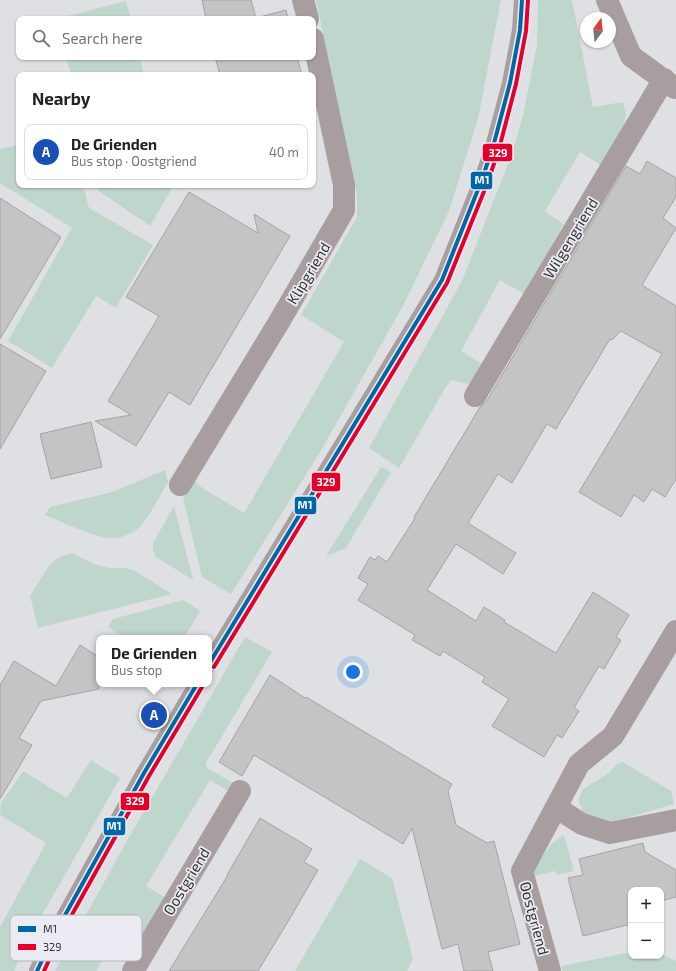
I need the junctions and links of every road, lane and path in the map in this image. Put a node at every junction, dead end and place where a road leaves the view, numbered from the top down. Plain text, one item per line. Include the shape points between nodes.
1 (303, 0) edge
2 (522, 0) edge
3 (607, 0) edge
4 (307, 16) edge
5 (316, 53) edge
6 (670, 84) edge
7 (475, 396) dead end
8 (180, 485) dead end
9 (676, 631) edge
10 (212, 659) edge
11 (195, 687) edge
12 (240, 791) dead end
13 (557, 808) junction
14 (676, 820) edge
15 (65, 915) edge
16 (142, 954) edge
17 (42, 961) edge
18 (138, 961) edge
19 (37, 971) edge
20 (132, 971) edge
21 (550, 971) edge

1 - 4 street
2 - 10 lane via 520,30 510,83 493,147 442,280
3 - 6 street, Wilgengriend via 631,56
5 - 8 street, Klipgriend via 344,185 344,210
6 - 7 street, Wilgengriend
9 - 13 street via 613,736 579,764
11 - 15 lane
12 - 16 street, Oostgriend
13 - 14 street via 582,824 610,833
13 - 21 street, Oostgriend via 522,871
17 - 19 lane
18 - 20 street, Oostgriend

